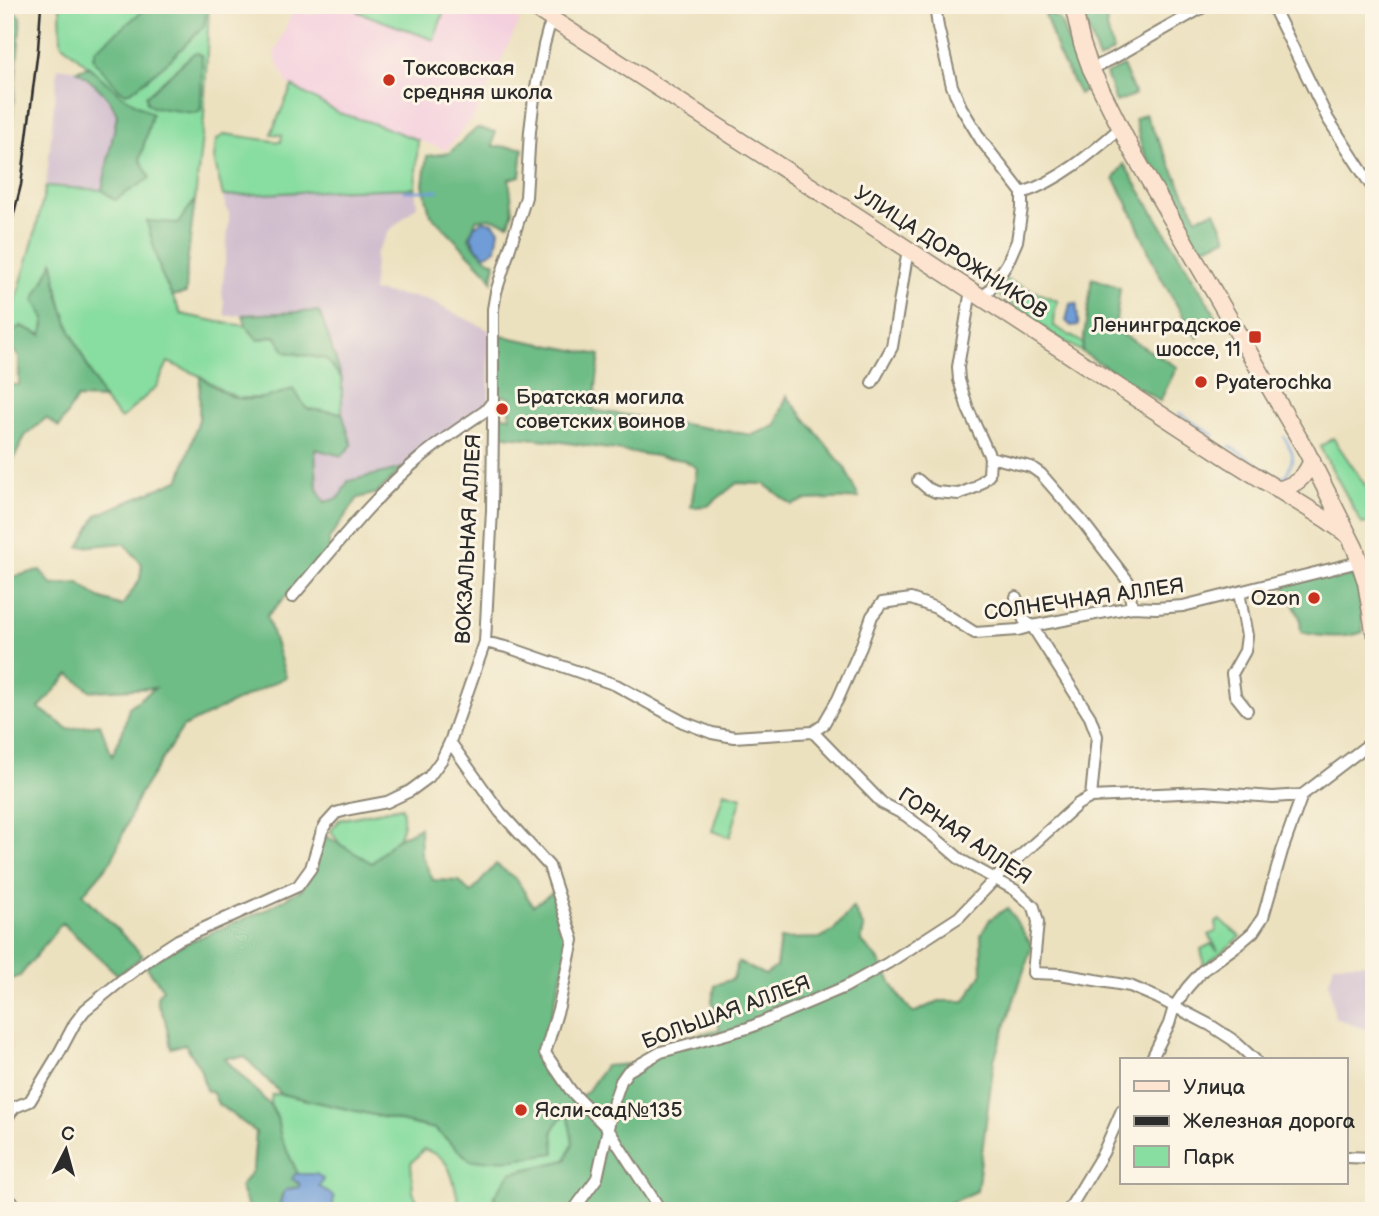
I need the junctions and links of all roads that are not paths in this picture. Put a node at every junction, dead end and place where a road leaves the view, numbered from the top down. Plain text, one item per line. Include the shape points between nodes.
1 (530, 5) edge
2 (935, 5) edge
3 (1073, 5) edge
4 (1207, 5) edge
5 (1272, 5) edge
6 (553, 20) junction
7 (1091, 69) junction
8 (1120, 128) junction
9 (1374, 190) edge
10 (1022, 193) junction
11 (908, 249) junction
12 (977, 294) junction
13 (872, 383) dead end
14 (493, 401) junction
15 (990, 457) junction
16 (1312, 460) junction
17 (918, 480) dead end
18 (1278, 490) junction
19 (1359, 552) edge
20 (1370, 576) edge
21 (1239, 592) junction
22 (292, 597) dead end
23 (1016, 597) dead end
24 (1132, 607) junction
25 (1031, 626) junction
26 (1374, 631) edge
27 (485, 642) junction
28 (1247, 710) dead end
29 (813, 732) junction
30 (450, 742) junction
31 (1374, 744) edge
32 (1302, 795) junction
33 (1091, 797) junction
34 (996, 878) junction
35 (1174, 1007) junction
36 (1152, 1058) edge
37 (1253, 1058) edge
38 (1120, 1115) edge
39 (5, 1123) edge
40 (607, 1129) junction
41 (1348, 1157) edge
42 (1374, 1158) edge
43 (9, 1200) dead end
44 (23, 1211) edge
45 (573, 1211) edge
46 (661, 1211) edge
47 (1068, 1211) edge

1 - 6 main road, УЛИЦА ДОРОЖНИКОВ
2 - 10 street via 952,86 961,107
3 - 7 main road
4 - 7 street
5 - 9 street via 1328,119
6 - 11 main road, УЛИЦА ДОРОЖНИКОВ
6 - 14 street via 534,98 526,197 493,309
7 - 8 main road
8 - 10 street via 1051,181
8 - 16 main road
10 - 12 street via 1017,241 1007,264
11 - 12 main road, УЛИЦА ДОРОЖНИКОВ
11 - 13 street via 892,347
12 - 15 street via 958,368 968,409
12 - 18 main road, УЛИЦА ДОРОЖНИКОВ
14 - 22 street, ВОКЗАЛЬНАЯ АЛЛЕЯ via 420,458 372,504
14 - 27 street, ВОКЗАЛЬНАЯ АЛЛЕЯ
15 - 17 street via 989,475 959,494 936,492
15 - 24 street via 1041,474 1128,581
16 - 18 main road via 1300,480
16 - 19 main road
18 - 19 main road, УЛИЦА ДОРОЖНИКОВ via 1326,520
19 - 20 main road
19 - 21 street, СОЛНЕЧНАЯ АЛЛЕЯ
20 - 26 main road
21 - 24 street, СОЛНЕЧНАЯ АЛЛЕЯ via 1183,606
21 - 28 street via 1247,636 1245,651 1232,674 1235,695
23 - 25 street
24 - 25 street, СОЛНЕЧНАЯ АЛЛЕЯ
25 - 29 street, СОЛНЕЧНАЯ АЛЛЕЯ via 975,633 936,608 911,599 882,603 872,616 838,699 824,725
25 - 33 street via 1090,717 1097,736
27 - 29 street via 616,685 712,733 734,737
27 - 30 street, ВОКЗАЛЬНАЯ АЛЛЕЯ
29 - 34 street, ГОРНАЯ АЛЛЕЯ via 882,803 905,815 961,860
30 - 39 street, ВОКЗАЛЬНАЯ АЛЛЕЯ via 429,777 410,791 387,802 336,813 326,824 311,868 298,886 178,940 85,1010 30,1101 15,1107
30 - 40 street via 500,812 549,866 573,940 545,1054 571,1091
31 - 32 street
32 - 33 street via 1203,792
32 - 35 street via 1263,917 1240,944 1202,971
33 - 34 street, БОЛЬШАЯ АЛЛЕЯ
34 - 35 street, ГОРНАЯ АЛЛЕЯ via 1034,907 1038,922 1033,973 1130,986
34 - 40 street, БОЛЬШАЯ АЛЛЕЯ via 959,917 845,987 748,1028 661,1052 628,1071 617,1091
35 - 36 street
35 - 37 street, ГОРНАЯ АЛЛЕЯ via 1210,1025
38 - 47 street
40 - 45 street, БОЛЬШАЯ АЛЛЕЯ via 597,1178
40 - 46 street
41 - 42 street
43 - 44 street

